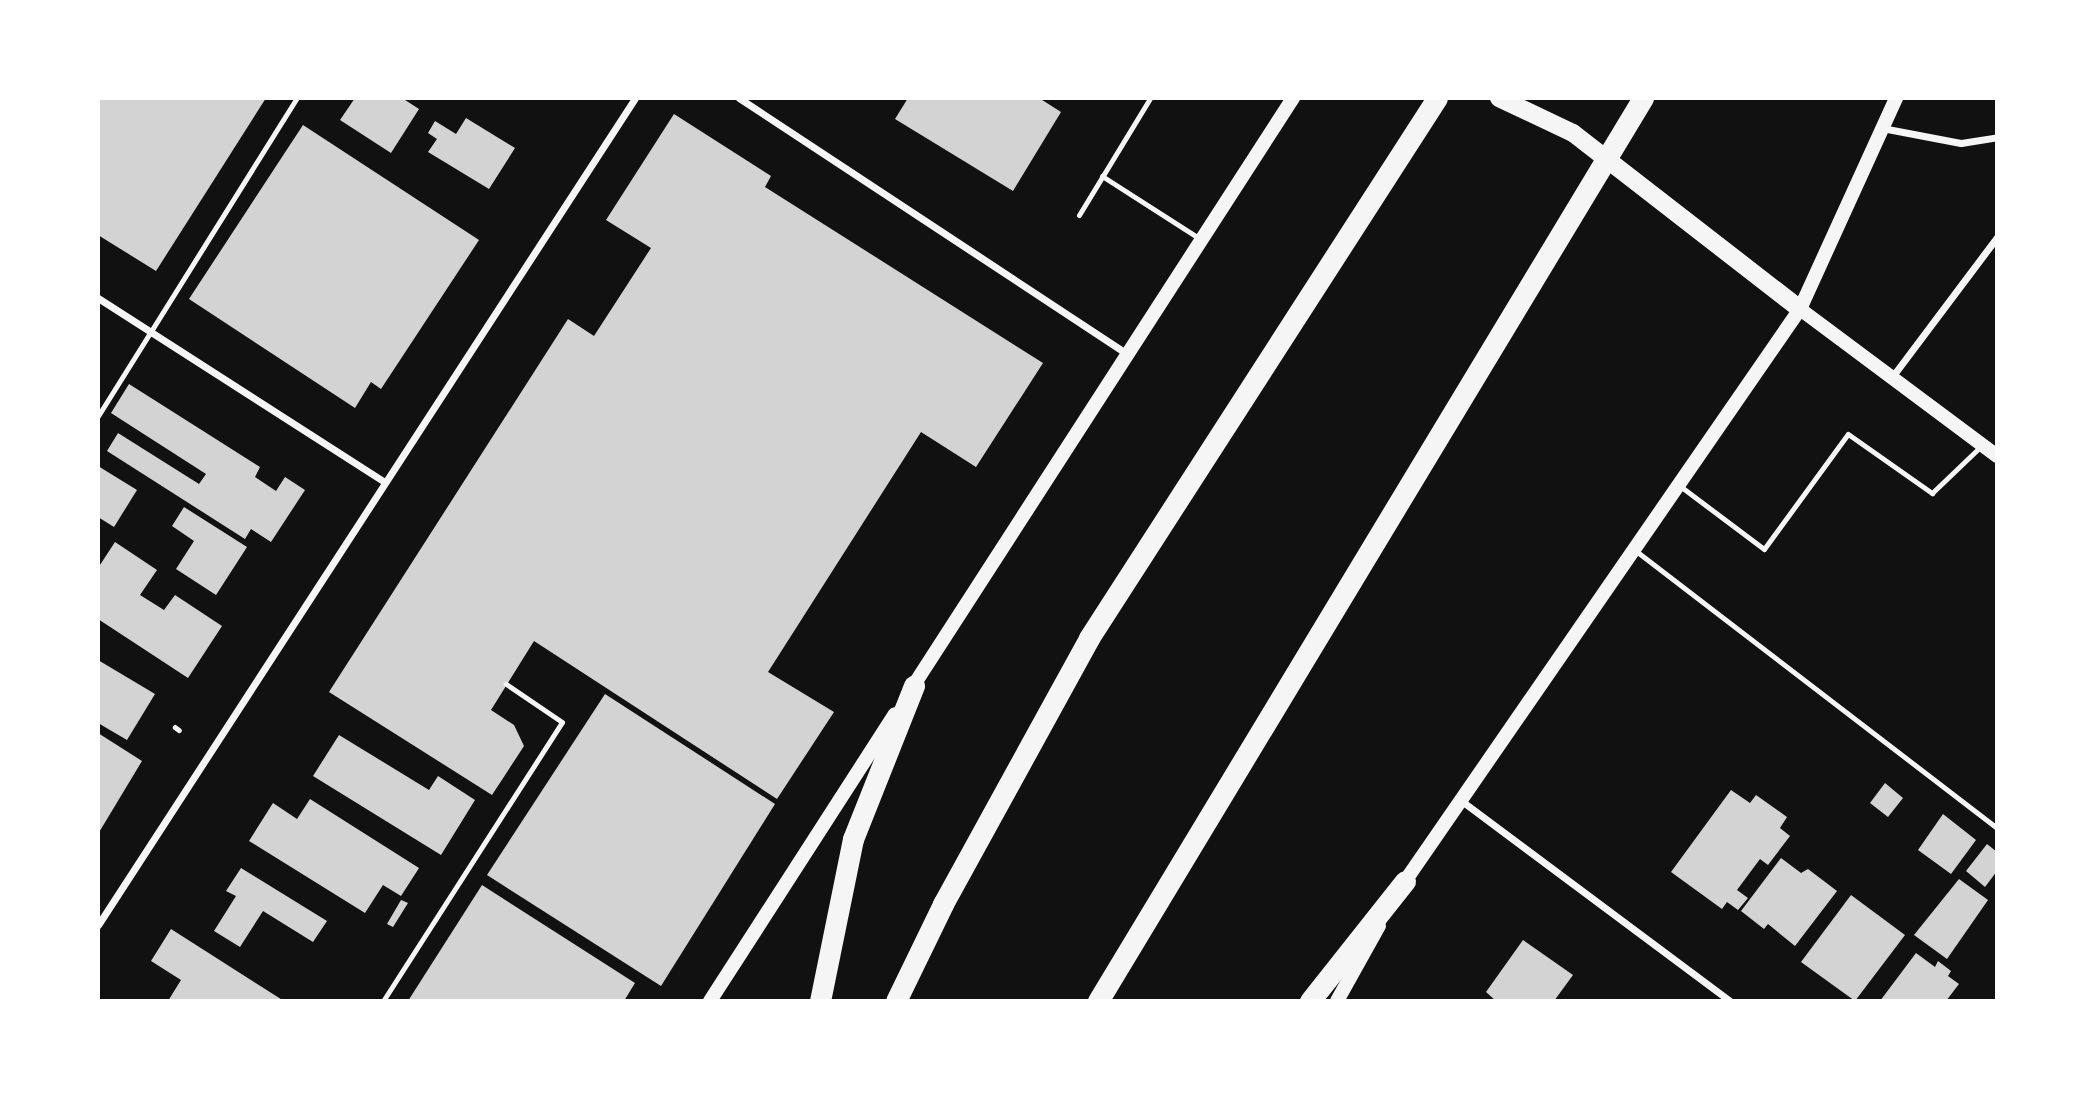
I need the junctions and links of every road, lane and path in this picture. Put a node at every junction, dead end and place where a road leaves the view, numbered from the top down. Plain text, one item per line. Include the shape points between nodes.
1 (298, 98) edge
2 (635, 98) edge
3 (739, 98) edge
4 (1150, 98) edge
5 (1293, 98) edge
6 (1437, 98) edge
7 (1499, 98) edge
8 (1643, 98) edge
9 (1896, 98) edge
10 (1881, 128) junction
11 (1997, 137) edge
12 (1102, 176) junction
13 (1079, 215) dead end
14 (1997, 237) edge
15 (1201, 240) junction
16 (98, 299) edge
17 (1800, 309) junction
18 (150, 333) junction
19 (1128, 354) junction
20 (1892, 378) junction
21 (98, 416) edge
22 (1982, 445) junction
23 (1997, 456) edge
24 (383, 481) junction
25 (1678, 484) junction
26 (1633, 548) junction
27 (506, 684) dead end
28 (914, 686) junction
29 (1459, 798) junction
30 (1997, 828) edge
31 (1405, 881) junction
32 (98, 925) edge
33 (383, 1001) edge
34 (710, 1001) edge
35 (820, 1001) edge
36 (896, 1001) edge
37 (1098, 1001) edge
38 (1310, 1001) edge
39 (1337, 1001) edge
40 (1730, 1001) edge

1 - 18 lane
2 - 24 street
3 - 19 street
4 - 12 lane
5 - 15 main road
6 - 36 highway via 1089,638 943,904
7 - 17 main road via 1573,134
8 - 37 highway
9 - 10 main road
10 - 11 street via 1961,143
10 - 17 main road
12 - 13 lane
12 - 15 lane
14 - 20 street
15 - 19 main road
16 - 18 street
17 - 20 main road
17 - 25 main road
18 - 21 lane
18 - 24 street
19 - 28 main road
20 - 22 main road
22 - 23 main road
22 - 25 lane via 1932,493 1848,434 1764,549
24 - 32 street
25 - 26 main road
26 - 29 main road
26 - 30 lane
27 - 33 lane via 562,722
28 - 34 main road
28 - 35 highway via 853,839
29 - 31 main road
29 - 40 street
31 - 38 highway
31 - 39 main road

